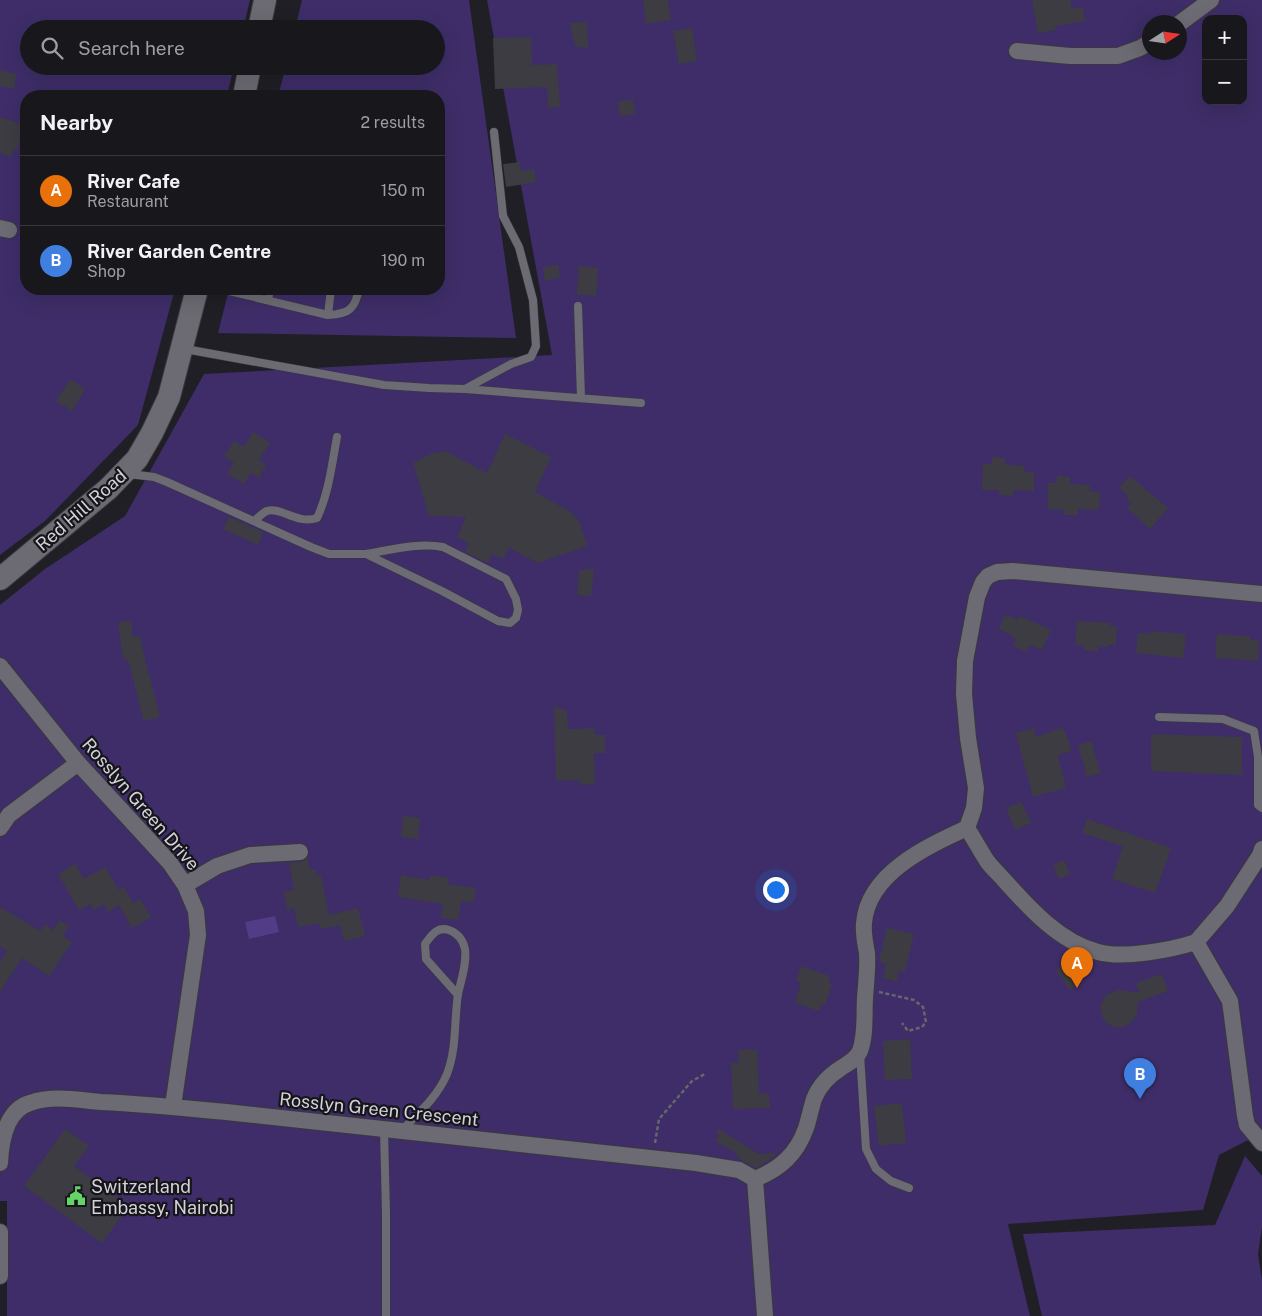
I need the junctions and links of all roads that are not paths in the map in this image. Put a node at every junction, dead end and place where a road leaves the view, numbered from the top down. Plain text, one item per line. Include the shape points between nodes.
1 (265, 0) edge
2 (1211, 0) edge
3 (1187, 18) edge
4 (261, 20) edge
5 (1142, 47) edge
6 (1017, 51) dead end
7 (248, 75) edge
8 (245, 90) edge
9 (494, 132) dead end
10 (196, 295) edge
11 (247, 295) edge
12 (269, 295) edge
13 (330, 295) edge
14 (358, 295) edge
15 (268, 300) junction
16 (578, 306) dead end
17 (328, 314) junction
18 (183, 349) junction
19 (465, 389) junction
20 (581, 398) junction
21 (641, 403) dead end
22 (337, 437) dead end
23 (131, 466) junction
24 (254, 521) junction
25 (366, 554) junction
26 (0, 579) edge
27 (1262, 594) edge
28 (0, 666) edge
29 (1159, 717) dead end
30 (78, 762) junction
31 (1262, 808) edge
32 (0, 828) edge
33 (967, 828) junction
34 (1262, 849) edge
35 (300, 852) dead end
36 (186, 885) junction
37 (1196, 942) junction
38 (458, 995) junction
39 (860, 1052) junction
40 (173, 1106) junction
41 (384, 1129) junction
42 (401, 1132) junction
43 (1261, 1142) edge
44 (0, 1163) edge
45 (755, 1179) junction
46 (909, 1188) dead end
47 (0, 1232) edge
48 (0, 1276) edge
49 (386, 1316) edge
50 (765, 1316) edge

1 - 4 main road
2 - 3 street
5 - 6 street via 1118,56
7 - 8 main road
9 - 19 lane via 503,216 519,247 533,300 536,346 531,357
10 - 18 main road, Red Hill Road
11 - 15 lane
12 - 15 lane
13 - 17 lane
14 - 17 lane via 348,311
15 - 17 lane
16 - 20 lane
18 - 19 lane via 384,385
18 - 23 main road, Red Hill Road via 169,397
19 - 20 lane
20 - 21 lane
22 - 24 lane via 317,518 308,521 274,510 266,511
23 - 24 lane
23 - 26 main road, Red Hill Road
24 - 25 lane via 329,554
25 - 25 lane via 498,621 510,623 516,618 516,599 506,579 443,547 409,547
27 - 33 street via 1013,571 988,576 977,597 965,661 964,694 976,788
28 - 30 street, Rosslyn Green Drive
29 - 31 lane via 1223,719 1254,731 1258,757 1258,805
30 - 32 street via 9,815
30 - 36 street, Rosslyn Green Drive
33 - 37 street via 987,861 1024,902 1073,941 1097,952 1114,955 1181,947
33 - 39 street via 909,858 878,887 868,903 863,938 866,989
34 - 37 street via 1227,906
35 - 36 street via 250,856 217,866
36 - 40 street, Rosslyn Green Drive via 196,911 198,935
37 - 43 street via 1230,1002 1247,1124
38 - 38 lane via 464,969 462,939 445,929 433,932 425,944 426,960
38 - 42 lane via 453,1052 447,1074 430,1102
39 - 45 street via 819,1089 796,1151 776,1169
39 - 46 lane via 866,1149 876,1169 890,1181
40 - 41 street, Rosslyn Green Crescent
40 - 44 street, Rosslyn Green Crescent via 59,1099 29,1103 18,1108 8,1122
41 - 42 street, Rosslyn Green Crescent
41 - 49 lane
42 - 45 street, Rosslyn Green Crescent via 739,1170
45 - 50 street
47 - 48 street

